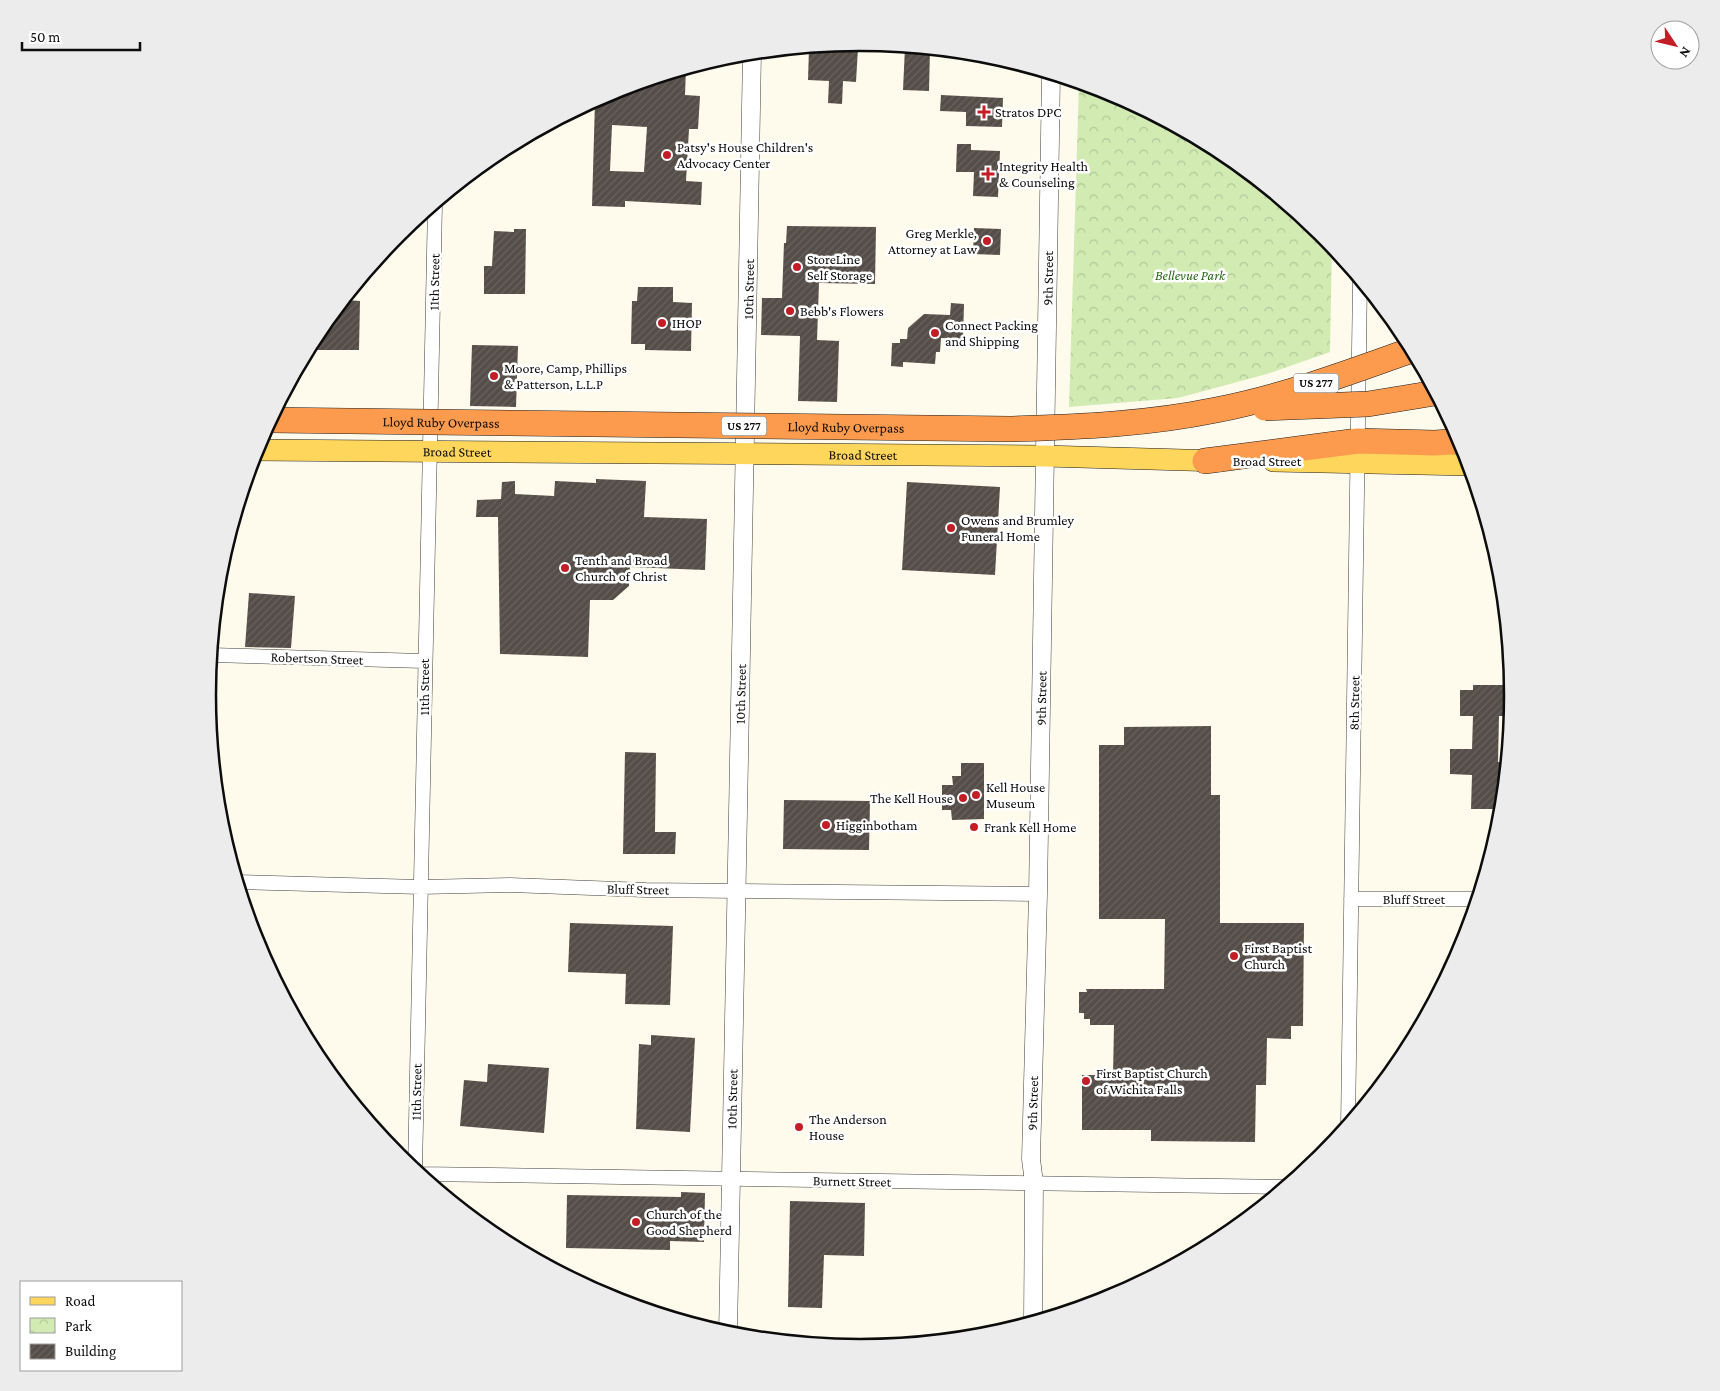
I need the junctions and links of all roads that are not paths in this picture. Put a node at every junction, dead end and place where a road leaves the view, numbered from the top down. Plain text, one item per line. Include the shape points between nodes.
1 (752, 61) edge
2 (1051, 80) edge
3 (435, 211) edge
4 (1360, 290) edge
5 (1405, 352) edge
6 (1429, 394) edge
7 (1217, 410) junction
8 (278, 420) edge
9 (1452, 442) edge
10 (265, 450) edge
11 (430, 451) junction
12 (1357, 451) junction
13 (746, 454) junction
14 (1044, 456) junction
15 (1205, 461) joint
16 (1461, 464) edge
17 (217, 655) edge
18 (424, 661) junction
19 (244, 882) edge
20 (421, 887) junction
21 (735, 890) junction
22 (1038, 894) junction
23 (1351, 899) junction
24 (1471, 899) edge
25 (1348, 1115) edge
26 (415, 1161) edge
27 (429, 1174) edge
28 (730, 1179) junction
29 (1034, 1183) junction
30 (1277, 1187) edge
31 (1033, 1316) edge
32 (728, 1326) edge

1 - 13 street, 10th Street
2 - 14 street, 9th Street
3 - 11 street, 11th Street
4 - 12 street, 8th Street
5 - 7 highway, Lloyd Ruby Overpass / US 277, bridge via 1294,390
6 - 7 highway, bridge via 1368,404
7 - 8 highway, Lloyd Ruby Overpass / US 277, bridge via 1102,426 1011,429
9 - 12 highway
10 - 11 main road, Broad Street
11 - 13 main road, Broad Street
11 - 18 street, 11th Street
12 - 15 highway
12 - 16 main road
12 - 23 street, 8th Street
13 - 14 main road, Broad Street
13 - 21 street, 10th Street
14 - 15 main road, Broad Street
14 - 22 street, 9th Street
17 - 18 street, Robertson Street
18 - 20 street, 11th Street
19 - 20 street, Bluff Street
20 - 21 street, Bluff Street via 510,885
20 - 26 street, 11th Street
21 - 22 street, Bluff Street
21 - 28 street, 10th Street
22 - 29 street, 9th Street via 1031,1160
23 - 24 street, Bluff Street
23 - 25 street, 8th Street
27 - 28 street, Burnett Street
28 - 29 street, Burnett Street
28 - 32 street, 10th Street
29 - 30 street, Burnett Street
29 - 31 street, 9th Street

